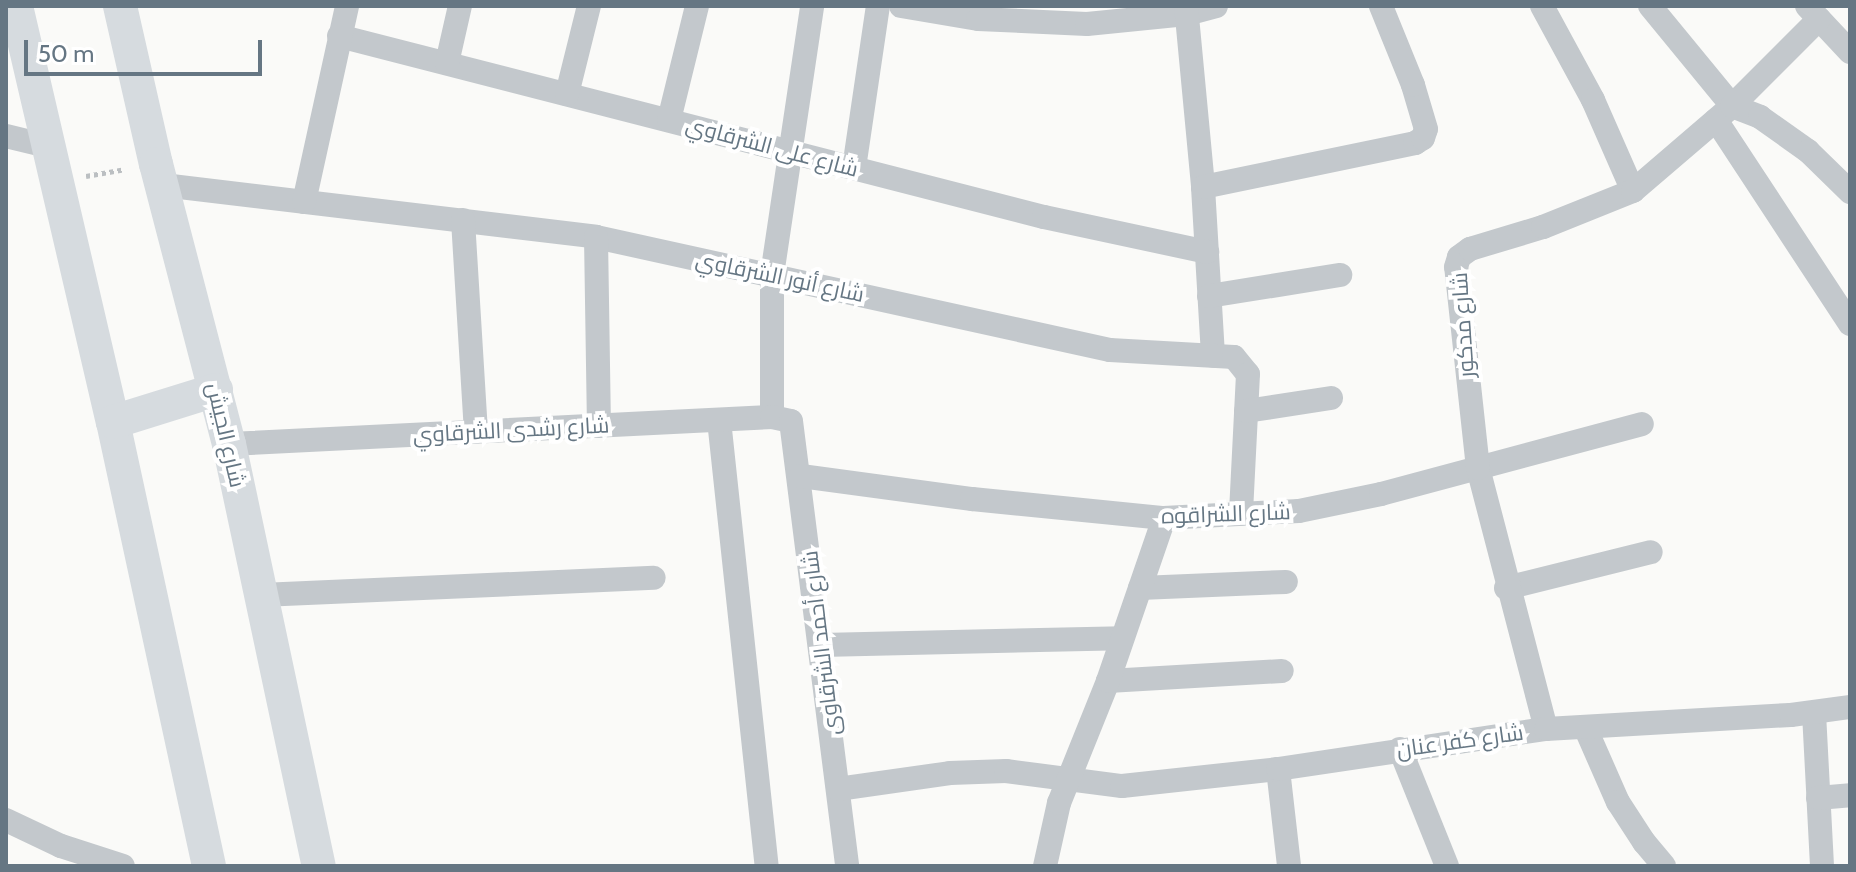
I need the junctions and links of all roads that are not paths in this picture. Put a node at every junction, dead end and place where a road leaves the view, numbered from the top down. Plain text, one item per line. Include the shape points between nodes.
1 (16, 6) edge
2 (120, 6) edge
3 (347, 6) edge
4 (460, 6) edge
5 (589, 6) edge
6 (697, 6) edge
7 (812, 6) edge
8 (878, 6) edge
9 (901, 6) edge
10 (1216, 6) edge
11 (1381, 6) edge
12 (1542, 6) edge
13 (1650, 6) edge
14 (1187, 10) edge
15 (1813, 12) edge
16 (1013, 13) edge
17 (339, 36) junction
18 (1850, 52) edge
19 (447, 63) junction
20 (567, 94) junction
21 (1724, 113) junction
22 (669, 120) junction
23 (6, 136) edge
24 (51, 147) junction
25 (791, 151) junction
26 (854, 168) junction
27 (160, 174) junction
28 (1203, 187) junction
29 (1633, 191) junction
30 (1850, 192) edge
31 (304, 202) junction
32 (463, 220) junction
33 (596, 237) junction
34 (1207, 252) junction
35 (772, 275) junction
36 (1340, 275) dead end
37 (1209, 296) junction
38 (1849, 321) edge
39 (1213, 356) junction
40 (216, 390) junction
41 (1331, 398) dead end
42 (1246, 411) junction
43 (782, 419) junction
44 (719, 420) junction
45 (113, 422) junction
46 (1642, 424) dead end
47 (599, 426) junction
48 (476, 432) junction
49 (229, 444) junction
50 (1478, 468) junction
51 (801, 476) junction
52 (1241, 514) junction
53 (1164, 518) junction
54 (1651, 552) dead end
55 (654, 578) dead end
56 (1286, 582) dead end
57 (1140, 588) junction
58 (1506, 588) junction
59 (261, 595) junction
60 (1122, 638) junction
61 (821, 645) junction
62 (1282, 671) dead end
63 (1108, 681) junction
64 (1850, 707) edge
65 (1814, 713) junction
66 (1585, 727) junction
67 (1546, 729) junction
68 (1400, 749) junction
69 (1278, 769) junction
70 (1072, 777) junction
71 (838, 789) junction
72 (1850, 795) edge
73 (1818, 798) junction
74 (6, 820) edge
75 (61, 856) edge
76 (123, 866) edge
77 (209, 866) edge
78 (319, 866) edge
79 (767, 866) edge
80 (847, 866) edge
81 (1045, 866) edge
82 (1289, 866) edge
83 (1447, 866) edge
84 (1664, 866) edge
85 (1822, 866) edge

1 - 24 main road
2 - 27 main road, شارع الجيش
3 - 17 street
4 - 19 street
5 - 20 street
6 - 22 street
7 - 25 street, شارع أحمد الشرقاوى
8 - 26 street
9 - 16 street
10 - 14 street
11 - 28 street via 1413,85 1426,129 1423,138
12 - 29 street via 1593,100
13 - 21 street
14 - 16 street via 1087,24
14 - 28 street
15 - 18 street
15 - 21 street, شارع مدكور
17 - 19 street, شارع على الشرقاوي
17 - 31 street
19 - 20 street, شارع على الشرقاوي
20 - 22 street, شارع على الشرقاوي
21 - 29 street, شارع مدكور
21 - 30 street via 1760,117 1808,151
21 - 38 street
22 - 25 street, شارع على الشرقاوي
23 - 24 street
24 - 45 main road
25 - 26 street, شارع على الشرقاوي
25 - 35 street, شارع أحمد الشرقاوى
26 - 34 street, شارع على الشرقاوي
27 - 31 street, شارع أنور الشرقاوي
27 - 40 main road, شارع الجيش
28 - 34 street
29 - 50 street, شارع مدكور via 1459,257
31 - 32 street, شارع أنور الشرقاوي
32 - 33 street, شارع أنور الشرقاوي
32 - 48 street
33 - 35 street, شارع أنور الشرقاوي
33 - 47 street
34 - 37 street
35 - 39 street, شارع أنور الشرقاوي via 1110,350
35 - 43 street, شارع أحمد الشرقاوى
36 - 37 street
37 - 39 street
39 - 42 street, شارع أنور الشرقاوي via 1234,357 1246,367
40 - 45 main road
40 - 49 main road, شارع الجيش
41 - 42 street
42 - 52 street, شارع أنور الشرقاوي
43 - 44 street, شارع رشدى الشرقاوي
43 - 51 street, شارع أحمد الشرقاوى
44 - 47 street, شارع رشدى الشرقاوي
44 - 79 street
45 - 77 main road
46 - 50 street, شارع الشراقوه
47 - 48 street, شارع رشدى الشرقاوي
48 - 49 street, شارع رشدى الشرقاوي
49 - 59 main road, شارع الجيش
50 - 52 street, شارع الشراقوه via 1299,511
50 - 58 street, شارع مدكور
51 - 53 street, شارع الشراقوه
51 - 61 street, شارع أحمد الشرقاوى
52 - 53 street, شارع الشراقوه
53 - 57 street
54 - 58 street
55 - 59 street
56 - 57 street
57 - 60 street
58 - 67 street, شارع مدكور
59 - 78 main road, شارع الجيش
60 - 61 street
60 - 63 street
61 - 71 street, شارع أحمد الشرقاوى
62 - 63 street
63 - 70 street
64 - 65 street, شارع كفر عنان
65 - 66 street, شارع كفر عنان
65 - 73 street
66 - 67 street, شارع كفر عنان
66 - 84 street via 1618,802
67 - 68 street, شارع كفر عنان
68 - 69 street, شارع كفر عنان
68 - 83 street
69 - 70 street, شارع كفر عنان via 1122,786
69 - 82 street
70 - 71 street, شارع كفر عنان via 950,773
70 - 81 street via 1050,830
71 - 80 street, شارع أحمد الشرقاوى
72 - 73 street
73 - 85 street
74 - 75 street
75 - 76 street

